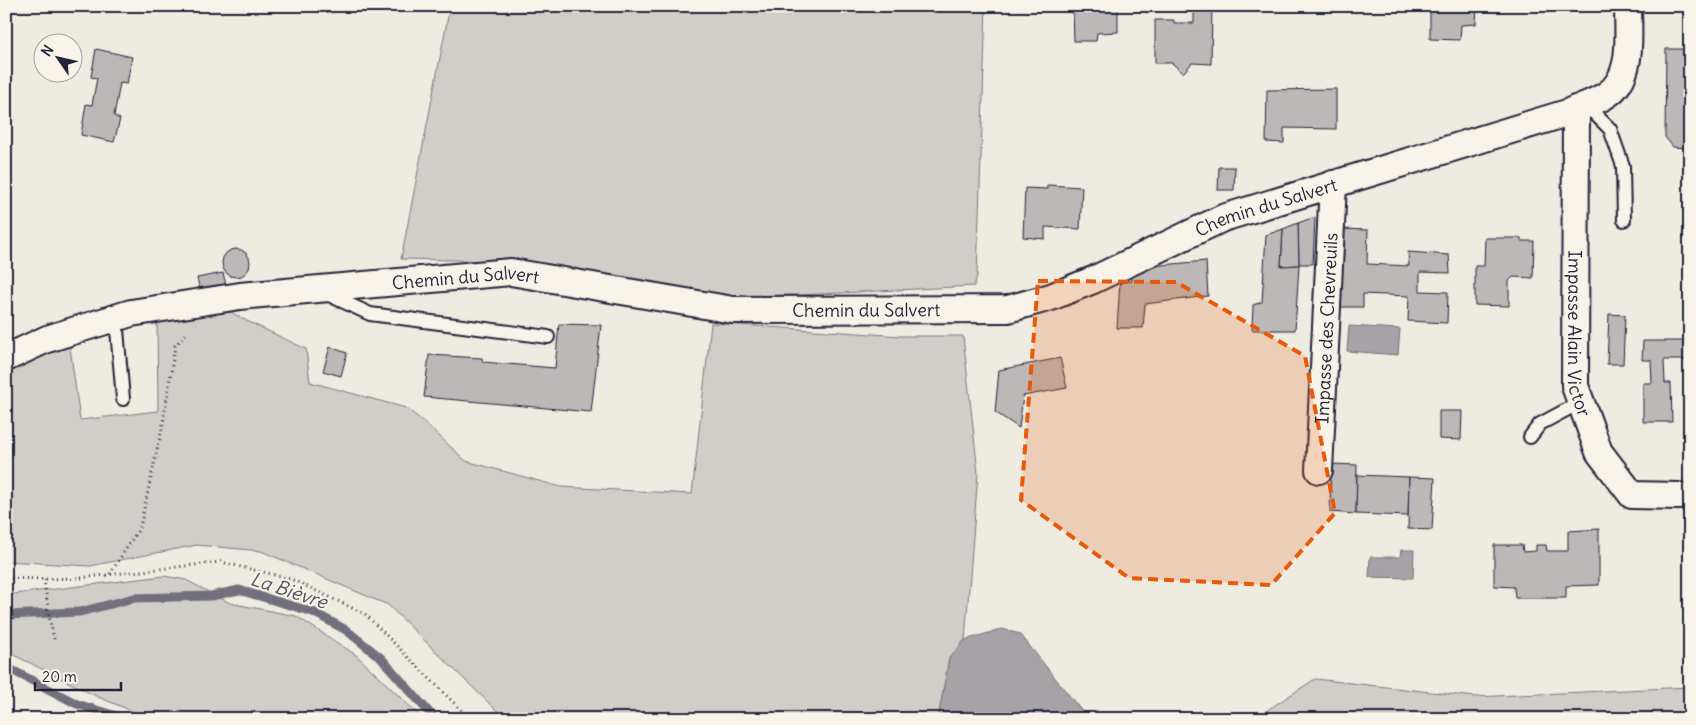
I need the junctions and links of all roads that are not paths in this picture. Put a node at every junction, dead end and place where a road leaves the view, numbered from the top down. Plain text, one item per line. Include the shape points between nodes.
1 (1628, 6) edge
2 (1581, 107) junction
3 (1333, 184) junction
4 (1624, 220) dead end
5 (318, 289) junction
6 (116, 318) junction
7 (548, 337) dead end
8 (6, 358) edge
9 (123, 399) dead end
10 (1581, 402) junction
11 (1530, 438) dead end
12 (1319, 470) dead end
13 (1679, 496) dead end

1 - 2 street, Chemin du Salvert via 1625,71 1607,94
2 - 3 street, Chemin du Salvert via 1567,114
2 - 4 lane via 1610,129 1623,166
2 - 10 street, Impasse Alain Victor via 1575,386
3 - 5 street, Chemin du Salvert via 1223,218 1093,280 1008,310 733,310 511,272
3 - 12 street, Impasse des Chevreuils
5 - 6 street, Chemin du Salvert via 240,296
5 - 7 lane via 370,314
6 - 8 street, Chemin du Salvert via 47,339
6 - 9 lane
10 - 11 lane via 1540,424
10 - 13 street, Impasse Alain Victor via 1599,452 1632,495

